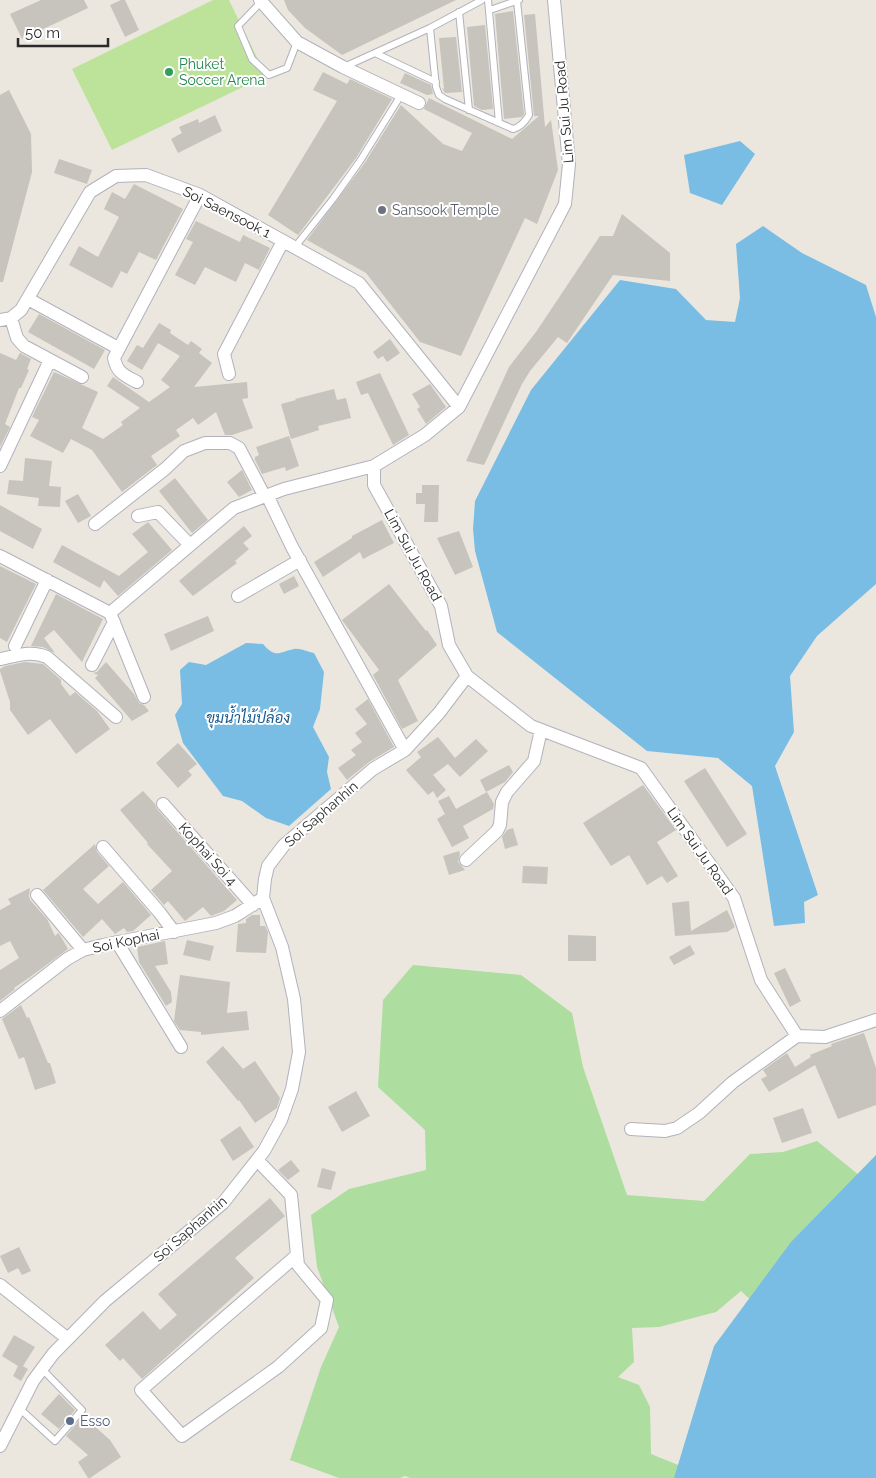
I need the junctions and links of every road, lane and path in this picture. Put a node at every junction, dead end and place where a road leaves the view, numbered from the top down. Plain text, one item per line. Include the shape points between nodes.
1 (482, 0) edge
2 (488, 0) edge
3 (554, 0) edge
4 (260, 1) edge
5 (519, 1) edge
6 (490, 10) junction
7 (459, 12) junction
8 (430, 28) junction
9 (297, 42) junction
10 (375, 53) junction
11 (343, 67) junction
12 (436, 82) junction
13 (401, 95) junction
14 (419, 103) dead end
15 (469, 110) junction
16 (499, 124) junction
17 (200, 195) junction
18 (283, 241) junction
19 (295, 247) junction
20 (28, 299) junction
21 (6, 319) edge
22 (118, 348) junction
23 (50, 360) junction
24 (229, 374) dead end
25 (82, 378) dead end
26 (137, 382) dead end
27 (459, 407) junction
28 (0, 466) edge
29 (374, 466) junction
30 (266, 496) junction
31 (138, 516) dead end
32 (95, 524) dead end
33 (190, 546) junction
34 (0, 556) edge
35 (300, 560) junction
36 (47, 580) junction
37 (238, 596) dead end
38 (112, 618) junction
39 (15, 646) dead end
40 (0, 658) edge
41 (92, 665) dead end
42 (467, 676) junction
43 (144, 697) dead end
44 (116, 717) dead end
45 (540, 730) junction
46 (405, 750) junction
47 (163, 804) dead end
48 (103, 847) dead end
49 (466, 860) dead end
50 (37, 895) dead end
51 (258, 901) junction
52 (174, 932) junction
53 (117, 942) junction
54 (83, 950) junction
55 (0, 1011) edge
56 (876, 1020) edge
57 (797, 1036) junction
58 (181, 1046) dead end
59 (631, 1128) dead end
60 (257, 1160) junction
61 (296, 1256) junction
62 (0, 1285) edge
63 (68, 1339) junction
64 (42, 1369) junction
65 (19, 1408) junction
66 (0, 1446) edge

1 - 7 lane
2 - 6 lane
3 - 27 street, Lim Sui Ju Road via 569,164 566,204
4 - 9 street
4 - 9 lane via 238,26 252,59 269,75 288,68
5 - 6 lane
5 - 16 lane via 529,115 513,130
6 - 16 lane
7 - 8 lane
7 - 15 lane
8 - 10 lane
8 - 12 lane
9 - 11 street
10 - 11 lane
10 - 12 lane
11 - 13 street
12 - 15 lane via 439,95
13 - 14 street
13 - 19 lane via 360,161
15 - 16 lane
17 - 18 street, Soi Saensook 1
17 - 20 street, Soi Saensook 1 via 146,175 116,176 90,192
17 - 22 street
18 - 19 street, Soi Saensook 1
18 - 24 street via 224,354
19 - 27 street, Soi Saensook 1 via 359,283
20 - 21 street, Soi Saensook 1 via 21,310
20 - 22 street
21 - 23 street via 24,346
22 - 26 street via 114,358 116,366
23 - 25 street
23 - 28 street
27 - 29 street, Lim Sui Ju Road via 425,435
29 - 30 street
29 - 42 street, Lim Sui Ju Road via 374,485 441,606 449,645
30 - 32 street via 238,448 230,443 205,443 184,451
30 - 33 street via 234,508
30 - 35 street
31 - 33 street via 158,512
33 - 38 street
34 - 36 street
35 - 37 street
35 - 46 street
36 - 38 street
36 - 39 street
38 - 41 street
38 - 43 street
40 - 44 street via 28,653 47,657
42 - 45 street, Lim Sui Ju Road
42 - 46 street, Soi Saphanhin
45 - 49 street via 534,761 502,802 500,824
45 - 57 street, Lim Sui Ju Road via 641,768 734,898 761,980
46 - 51 street, Soi Saphanhin via 373,769 284,845 268,866
47 - 51 street, Kophai Soi 4
48 - 52 street
50 - 54 street
51 - 52 street, Soi Kophai via 216,924
51 - 60 street, Soi Saphanhin via 282,946 294,999 299,1052 292,1089 281,1120
52 - 53 street, Soi Kophai
53 - 54 street, Soi Kophai
53 - 58 street
54 - 55 street, Soi Kophai
56 - 57 street via 825,1037
57 - 59 street via 677,1128 665,1131
60 - 61 street via 291,1195
60 - 63 street, Soi Saphanhin via 224,1202 105,1301
61 - 61 street via 298,1265 327,1300 321,1328 278,1367 182,1436 141,1390
62 - 63 street
63 - 64 street, Soi Saphanhin
64 - 65 street, Soi Saphanhin
64 - 65 lane via 82,1410 55,1441
65 - 66 street, Soi Saphanhin

